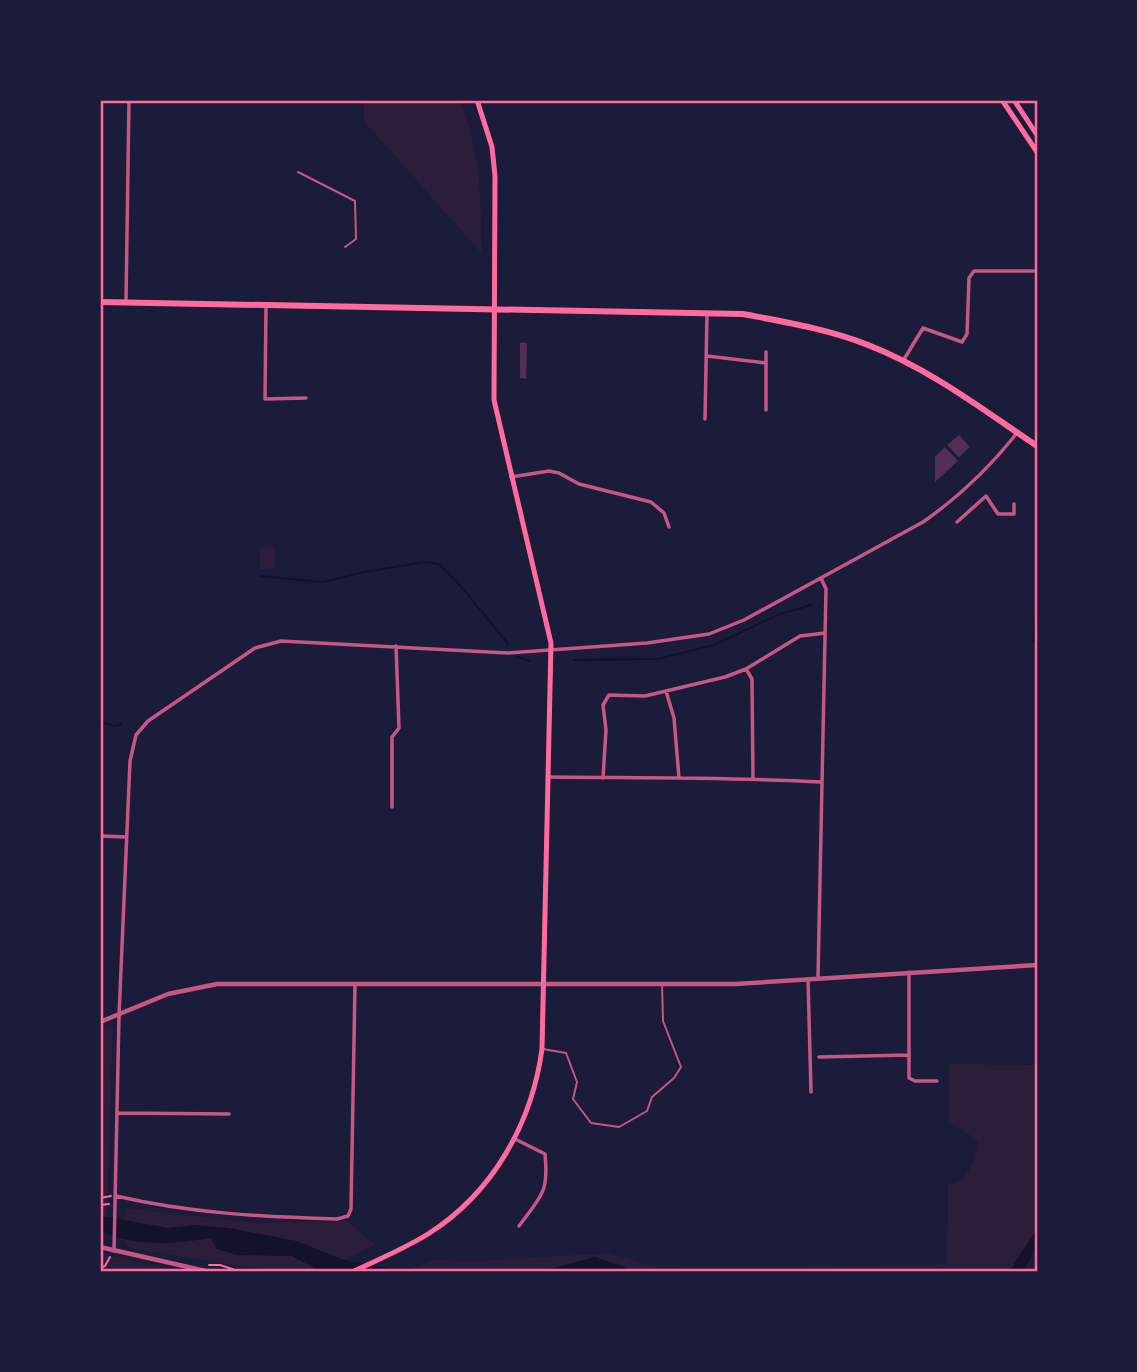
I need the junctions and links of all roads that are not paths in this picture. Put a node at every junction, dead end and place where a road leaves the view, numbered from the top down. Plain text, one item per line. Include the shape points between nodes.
1 (129, 100) edge
2 (477, 100) edge
3 (1002, 100) edge
4 (1014, 100) edge
5 (1037, 135) edge
6 (1037, 152) edge
7 (298, 172) dead end
8 (345, 247) dead end
9 (1037, 271) edge
10 (100, 302) edge
11 (126, 302) junction
12 (266, 305) junction
13 (494, 309) junction
14 (707, 312) junction
15 (766, 352) dead end
16 (707, 356) junction
17 (904, 361) junction
18 (766, 363) junction
19 (306, 398) dead end
20 (766, 410) dead end
21 (705, 419) dead end
22 (1017, 433) junction
23 (1037, 446) edge
24 (511, 477) junction
25 (1014, 503) dead end
26 (957, 522) dead end
27 (669, 527) dead end
28 (821, 578) junction
29 (825, 633) junction
30 (396, 646) junction
31 (551, 650) junction
32 (746, 669) junction
33 (666, 691) junction
34 (548, 777) junction
35 (603, 778) junction
36 (680, 778) junction
37 (752, 779) junction
38 (822, 782) junction
39 (393, 807) dead end
40 (100, 836) edge
41 (127, 837) junction
42 (1037, 965) edge
43 (909, 972) junction
44 (818, 978) junction
45 (808, 979) junction
46 (355, 984) junction
47 (545, 984) junction
48 (662, 984) junction
49 (119, 1016) junction
50 (100, 1022) edge
51 (542, 1049) junction
52 (908, 1055) junction
53 (820, 1057) dead end
54 (937, 1081) dead end
55 (811, 1092) dead end
56 (117, 1113) junction
57 (229, 1114) dead end
58 (515, 1139) junction
59 (116, 1196) junction
60 (519, 1226) dead end
61 (100, 1247) edge
62 (114, 1251) junction
63 (210, 1272) edge
64 (352, 1272) edge

1 - 11 street
2 - 13 main road via 494,164
3 - 6 main road
4 - 5 main road
7 - 8 lane via 351,197 357,205 357,235 354,243
9 - 17 street via 974,271 969,278 967,334 962,342 923,328
10 - 11 main road
11 - 12 main road
12 - 13 main road
12 - 19 street via 265,398
13 - 14 main road
13 - 24 main road via 494,400
14 - 16 street
14 - 17 main road via 743,314 834,333
15 - 18 street
16 - 18 street
16 - 21 street
17 - 22 main road
18 - 20 street
22 - 23 main road
22 - 28 street via 996,460 945,507
24 - 27 street via 549,471 579,484 651,502 664,513
24 - 31 main road
25 - 26 street via 1014,514 999,514 986,496
28 - 29 street via 826,589
28 - 31 street via 709,634
29 - 32 street via 800,636
29 - 38 street
30 - 31 street via 478,652
30 - 39 street via 399,728 392,737
30 - 41 street via 295,640 262,644 148,721 131,750
31 - 34 main road
32 - 33 street
32 - 37 street via 752,679
33 - 35 street via 645,696 616,694 605,699
33 - 36 street via 674,718
34 - 35 street
34 - 47 main road
35 - 36 street
36 - 37 street
37 - 38 street
38 - 44 street
40 - 41 street
41 - 49 street
42 - 43 street
43 - 44 street
43 - 52 street
44 - 45 street
45 - 48 street
45 - 55 street
46 - 47 street
46 - 49 street via 191,987
46 - 59 street via 348,1216 257,1217
47 - 48 street
47 - 51 main road
48 - 51 lane via 663,1021 681,1067 652,1097 647,1111 620,1127 591,1123 573,1099 577,1082 566,1053
49 - 50 street
49 - 56 street
51 - 58 main road via 533,1094
52 - 53 street
52 - 54 street via 911,1080
56 - 57 street
56 - 59 street
58 - 60 street via 545,1154 547,1186
58 - 64 main road via 494,1172 429,1234
59 - 62 street
61 - 62 street
62 - 63 street

